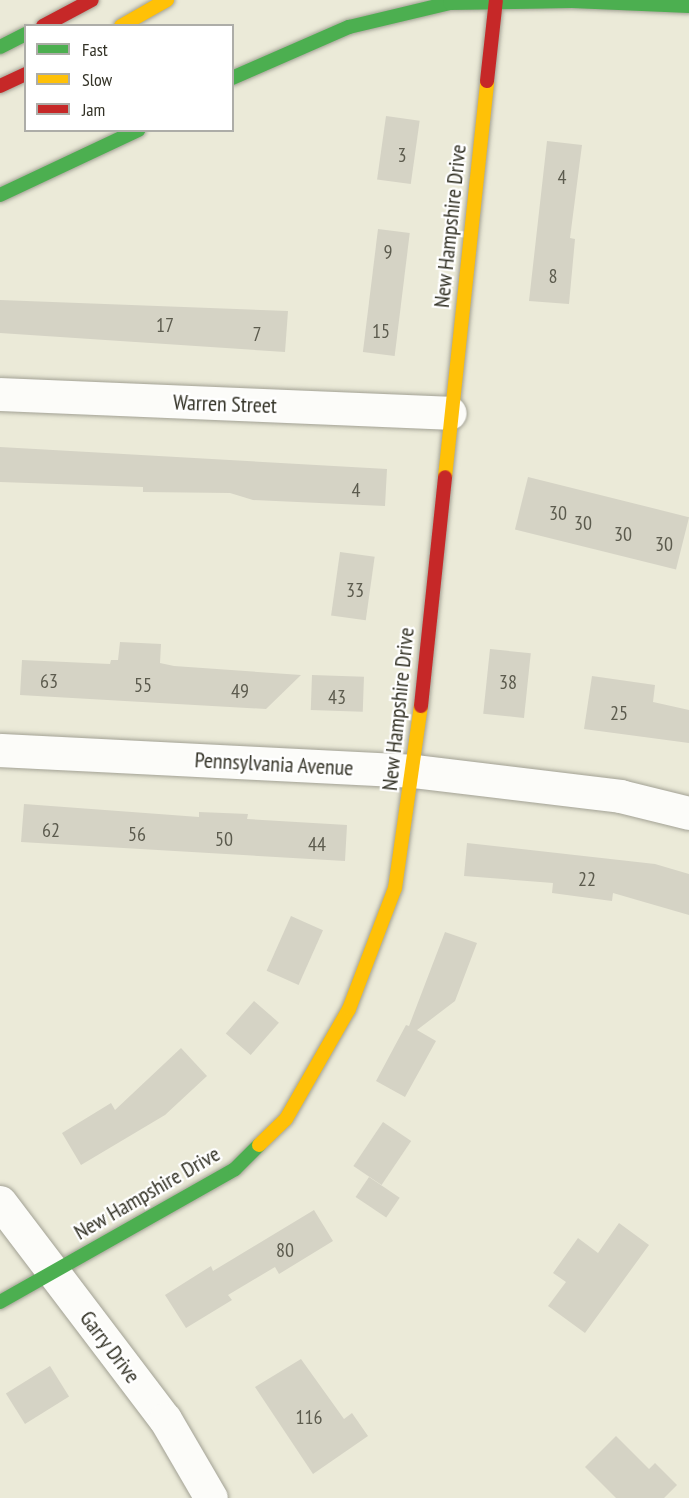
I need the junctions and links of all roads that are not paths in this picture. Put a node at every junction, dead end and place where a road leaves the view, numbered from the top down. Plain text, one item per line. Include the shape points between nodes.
1 (92, 0) edge
2 (167, 0) edge
3 (496, 0) edge
4 (689, 6) edge
5 (47, 24) edge
6 (125, 24) edge
7 (24, 35) edge
8 (0, 47) edge
9 (24, 75) edge
10 (234, 77) edge
11 (0, 86) edge
12 (134, 132) edge
13 (0, 195) edge
14 (0, 394) edge
15 (450, 413) junction
16 (0, 750) edge
17 (414, 771) junction
18 (689, 813) edge
19 (0, 1202) edge
20 (52, 1271) junction
21 (0, 1302) edge
22 (211, 1498) edge

1 - 5 main road
2 - 6 main road
3 - 4 main road
3 - 10 main road via 450,3 349,27
3 - 15 main road, New Hampshire Drive
7 - 8 main road
9 - 11 main road
12 - 13 main road
14 - 15 street, Warren Street
15 - 17 main road, New Hampshire Drive
16 - 17 street, Pennsylvania Avenue
17 - 18 street, Pennsylvania Avenue via 620,796
17 - 20 main road, New Hampshire Drive via 395,888 349,1009 286,1119 235,1168
19 - 20 street, Garry Drive
20 - 21 main road, New Hampshire Drive
20 - 22 street, Garry Drive via 165,1419

